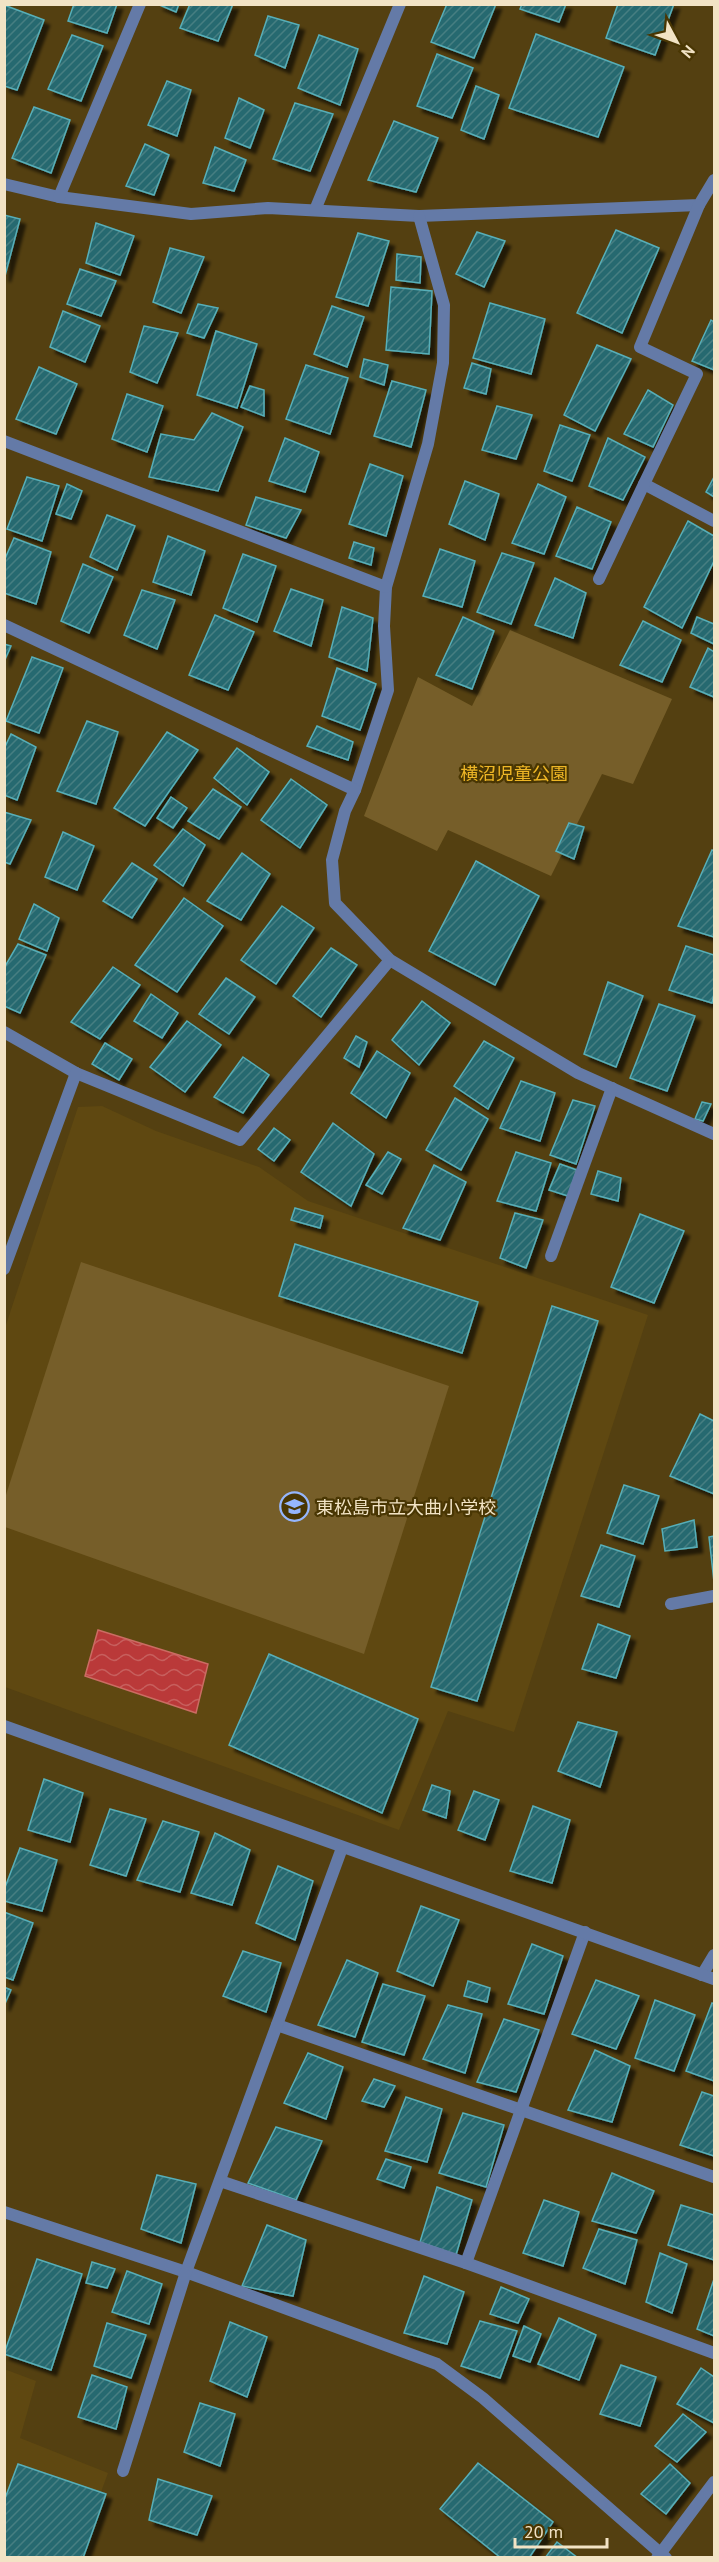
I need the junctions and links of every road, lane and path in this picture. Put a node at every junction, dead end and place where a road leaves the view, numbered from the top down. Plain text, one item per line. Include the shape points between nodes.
1 (140, 4) edge
2 (400, 4) edge
3 (714, 180) edge
4 (4, 184) edge
5 (59, 197) junction
6 (699, 205) junction
7 (315, 210) junction
8 (418, 216) junction
9 (4, 441) edge
10 (644, 484) junction
11 (714, 521) edge
12 (600, 579) dead end
13 (386, 587) junction
14 (4, 626) edge
15 (356, 790) junction
16 (390, 960) junction
17 (4, 1032) edge
18 (76, 1073) junction
19 (612, 1088) junction
20 (714, 1134) edge
21 (551, 1256) dead end
22 (4, 1269) edge
23 (714, 1596) edge
24 (671, 1604) dead end
25 (4, 1726) edge
26 (342, 1848) junction
27 (585, 1932) junction
28 (714, 1955) edge
29 (708, 1977) edge
30 (278, 2025) junction
31 (522, 2110) junction
32 (714, 2177) edge
33 (220, 2181) junction
34 (4, 2212) edge
35 (466, 2263) junction
36 (186, 2272) junction
37 (714, 2353) edge
38 (123, 2471) dead end
39 (714, 2482) edge
40 (662, 2556) edge

1 - 5 street
2 - 7 street
3 - 6 street
4 - 5 street
5 - 7 street via 191,214 268,208
6 - 8 street
6 - 10 street via 640,347 697,374
7 - 8 street
8 - 13 street via 444,305 442,363 428,444
9 - 13 street
10 - 11 street
10 - 12 street
13 - 15 street via 388,690
14 - 15 street
15 - 16 street via 345,811 332,860 335,903
16 - 18 street via 240,1140
16 - 19 street via 578,1073
17 - 18 street
18 - 22 street
19 - 20 street
19 - 21 street
23 - 24 street
25 - 26 street
26 - 27 street
26 - 30 street
27 - 29 street
27 - 31 street
28 - 29 street
30 - 31 street
30 - 33 street
31 - 32 street
31 - 35 street
33 - 35 street
33 - 36 street
34 - 36 street
35 - 37 street
36 - 38 street
36 - 40 street via 437,2364 483,2398
39 - 40 street

